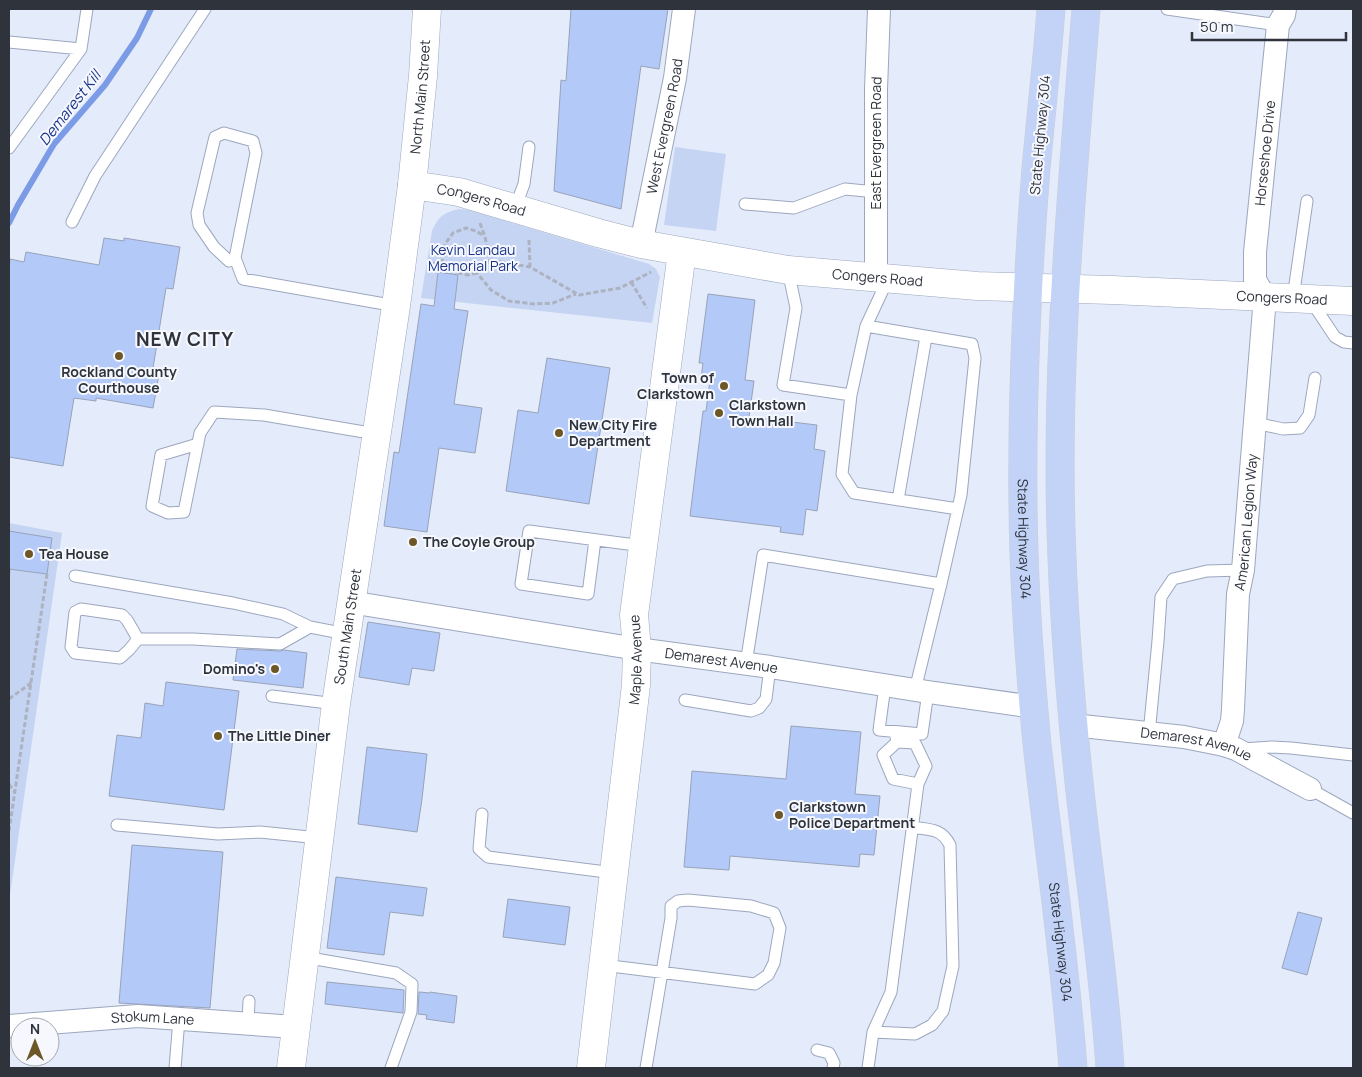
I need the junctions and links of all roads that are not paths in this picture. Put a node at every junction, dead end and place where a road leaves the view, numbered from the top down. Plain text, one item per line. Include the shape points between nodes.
1 (87, 9) edge
2 (205, 9) edge
3 (427, 9) edge
4 (684, 9) edge
5 (879, 9) edge
6 (1051, 9) edge
7 (1086, 9) edge
8 (1167, 9) edge
9 (1281, 17) edge
10 (9, 42) edge
11 (81, 49) junction
12 (529, 147) dead end
13 (9, 148) edge
14 (412, 185) junction
15 (876, 192) junction
16 (1307, 201) dead end
17 (745, 204) dead end
18 (516, 208) junction
19 (72, 222) dead end
20 (641, 244) junction
21 (682, 252) junction
22 (235, 258) junction
23 (788, 270) junction
24 (882, 278) junction
25 (1028, 288) junction
26 (1066, 289) junction
27 (1265, 297) junction
28 (1302, 299) junction
29 (1353, 301) edge
30 (396, 306) junction
31 (866, 326) junction
32 (926, 337) junction
33 (1353, 344) edge
34 (1315, 378) dead end
35 (851, 395) junction
36 (1255, 423) junction
37 (376, 434) junction
38 (198, 444) junction
39 (898, 500) junction
40 (958, 509) junction
41 (594, 540) junction
42 (643, 546) junction
43 (1243, 570) junction
44 (75, 576) dead end
45 (941, 584) junction
46 (350, 602) junction
47 (310, 627) junction
48 (346, 634) junction
49 (138, 639) junction
50 (637, 649) junction
51 (746, 664) junction
52 (770, 667) junction
53 (885, 686) junction
54 (922, 691) junction
55 (272, 696) dead end
56 (685, 700) dead end
57 (336, 704) junction
58 (1034, 708) junction
59 (1073, 725) junction
60 (1149, 734) junction
61 (896, 737) junction
62 (1230, 747) junction
63 (1353, 755) edge
64 (918, 784) junction
65 (1310, 789) joint
66 (1353, 813) edge
67 (482, 814) dead end
68 (117, 825) dead end
69 (912, 828) junction
70 (319, 838) junction
71 (614, 873) junction
72 (304, 957) junction
73 (603, 965) junction
74 (662, 972) junction
75 (249, 1000) dead end
76 (179, 1019) junction
77 (248, 1024) junction
78 (9, 1026) edge
79 (296, 1027) junction
80 (873, 1032) junction
81 (817, 1050) dead end
82 (296, 1067) edge
83 (175, 1068) edge
84 (392, 1068) edge
85 (591, 1068) edge
86 (646, 1068) edge
87 (833, 1068) edge
88 (868, 1068) edge
89 (1073, 1068) edge
90 (1110, 1068) edge

1 - 11 lane
2 - 19 lane via 95,176
3 - 14 street, North Main Street
4 - 20 street, West Evergreen Road via 675,78
5 - 15 street, East Evergreen Road
6 - 25 main road, State Highway 304
7 - 26 main road
8 - 9 lane
9 - 27 street, Horseshoe Drive via 1255,252 1255,280
10 - 11 lane
11 - 13 lane
12 - 18 lane via 524,184
14 - 18 street, Congers Road via 459,192
14 - 30 street, South Main Street
15 - 17 lane via 844,189 794,208
15 - 24 street, East Evergreen Road
16 - 28 lane
18 - 20 street, Congers Road
20 - 21 street, Congers Road
21 - 23 street, Congers Road
21 - 42 street, Maple Avenue
22 - 22 lane via 256,152 253,141 224,133 215,137 197,213 199,225 214,247 229,261
22 - 30 lane via 243,279
23 - 24 street, Congers Road
23 - 35 lane via 796,308 783,385
24 - 25 street, Congers Road
24 - 31 lane
25 - 26 street, Congers Road
25 - 58 main road, State Highway 304 via 1023,490
26 - 27 street, Congers Road
26 - 59 main road via 1061,371 1061,516
27 - 28 street, Congers Road
27 - 36 street, American Legion Way
28 - 29 street, Congers Road
28 - 33 lane via 1335,337
30 - 37 street, South Main Street
31 - 32 lane
31 - 35 lane
32 - 39 lane
32 - 40 lane via 972,344 975,358
34 - 36 lane via 1309,415 1300,428 1283,429
35 - 39 lane via 842,474 854,493
36 - 43 street, American Legion Way
37 - 38 lane via 264,415 214,412 200,433
37 - 46 street, South Main Street
38 - 38 lane via 184,512 168,513 152,506 161,455
39 - 40 lane
40 - 45 lane
41 - 41 lane via 530,531 521,584 588,594
41 - 42 lane
42 - 50 street, Maple Avenue via 634,615
43 - 60 lane via 1206,571 1173,579 1161,597
43 - 62 street, American Legion Way via 1238,594
44 - 47 lane via 233,603 283,614
45 - 51 lane via 763,555
45 - 54 lane
46 - 48 street, South Main Street
46 - 50 street, Demarest Avenue
47 - 48 lane
47 - 49 lane via 280,644
48 - 57 street, South Main Street
49 - 49 lane via 122,615 81,609 75,612 71,647 75,653 120,658
50 - 51 street, Demarest Avenue
50 - 71 street, Maple Avenue via 636,685
51 - 52 street, Demarest Avenue
52 - 53 street, Demarest Avenue
52 - 56 lane via 766,699 759,708 751,711
53 - 54 street, Demarest Avenue
53 - 61 lane via 879,730
54 - 58 street, Demarest Avenue
54 - 61 lane via 922,734
55 - 57 lane
57 - 70 street, South Main Street
58 - 89 main road, State Highway 304
59 - 60 street, Demarest Avenue
59 - 90 main road
60 - 62 street, Demarest Avenue via 1184,737
61 - 64 lane via 915,743 926,766
61 - 64 lane via 883,755 893,779
62 - 63 lane via 1291,748
62 - 65 street, Demarest Avenue
64 - 69 lane
65 - 66 lane
67 - 71 lane via 479,849 488,857
68 - 70 lane
69 - 80 lane via 891,992
69 - 80 lane via 936,831 945,836 950,845 953,966 943,1011 932,1025 915,1034
70 - 72 street, South Main Street
71 - 73 street, Maple Avenue
72 - 79 street, South Main Street
72 - 84 lane via 396,973 412,984 411,1012
73 - 74 lane
73 - 85 street, Maple Avenue
74 - 74 lane via 755,984 768,975 774,963 780,928 774,914 751,906 678,901 671,906
74 - 86 lane
75 - 77 lane
76 - 77 street, Stokum Lane
76 - 78 street, Stokum Lane via 138,1016
76 - 83 lane
77 - 79 street, Stokum Lane
79 - 82 street, South Main Street
80 - 88 lane
81 - 87 lane via 829,1053

